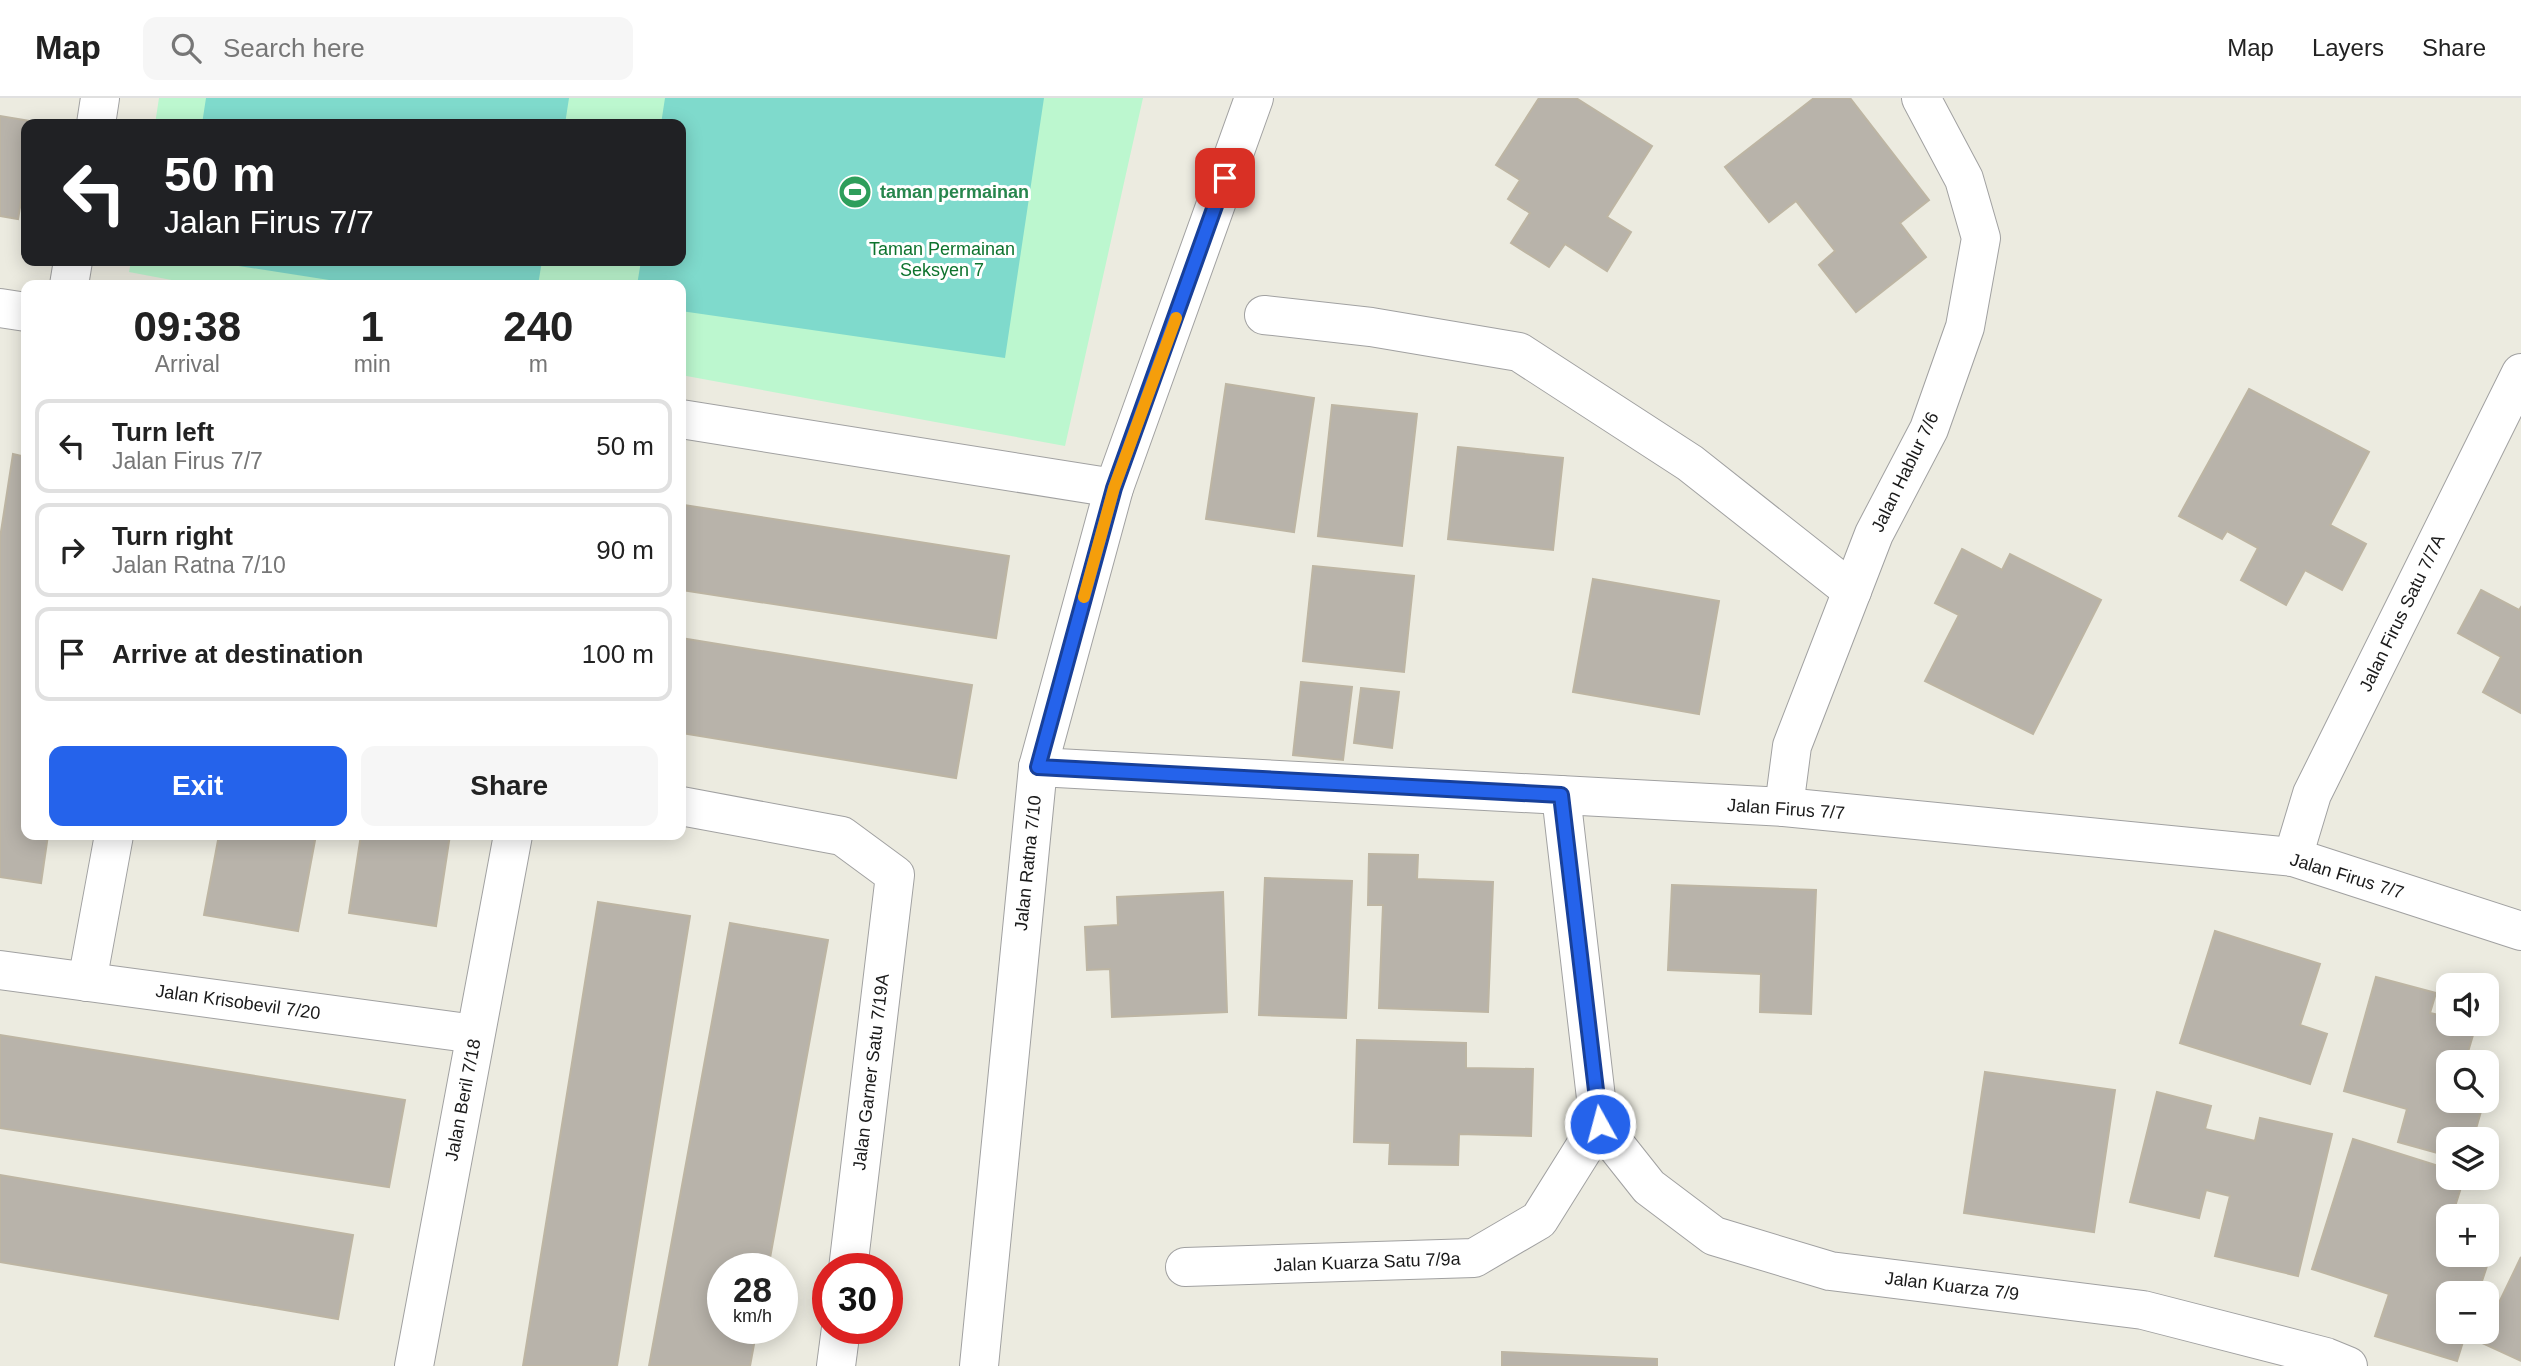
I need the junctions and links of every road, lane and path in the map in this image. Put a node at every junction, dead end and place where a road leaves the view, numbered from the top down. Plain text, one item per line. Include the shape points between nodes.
1 (100, 98) edge
2 (1254, 98) edge
3 (1921, 98) edge
4 (97, 119) edge
5 (0, 308) edge
6 (21, 311) edge
7 (1264, 315) dead end
8 (2521, 373) edge
9 (686, 420) edge
10 (1114, 488) junction
11 (1852, 591) junction
12 (1038, 767) junction
13 (1561, 795) junction
14 (686, 807) edge
15 (1784, 807) junction
16 (113, 840) edge
17 (512, 840) edge
18 (2293, 857) junction
19 (2521, 931) edge
20 (0, 970) edge
21 (87, 982) junction
22 (475, 1034) junction
23 (1600, 1124) junction
24 (850, 1253) edge
25 (1185, 1267) dead end
26 (839, 1344) edge
27 (414, 1366) edge
28 (836, 1366) edge
29 (979, 1366) edge
30 (2348, 1366) edge

1 - 4 street
2 - 10 street, Jalan Ratna 7/10
3 - 11 street, Jalan Hablur 7/6 via 1964,179 1981,238 1965,327 1928,429 1874,534
5 - 6 street
7 - 11 street via 1519,352 1690,463
8 - 18 street, Jalan Firus Satu 7/7A via 2312,794
9 - 10 street
10 - 12 street, Jalan Ratna 7/10
11 - 15 street, Jalan Hablur 7/6 via 1792,746
12 - 13 street, Jalan Firus 7/7
12 - 29 street, Jalan Ratna 7/10
13 - 15 street, Jalan Firus 7/7
13 - 23 street
14 - 24 street, Jalan Garner Satu 7/19A via 842,836 895,875
15 - 18 street, Jalan Firus 7/7
16 - 21 street
17 - 22 street, Jalan Beril 7/18
18 - 19 street, Jalan Firus 7/7
20 - 21 street, Jalan Krisobevil 7/20
21 - 22 street, Jalan Krisobevil 7/20
22 - 27 street, Jalan Beril 7/18
23 - 25 street, Jalan Kuarza Satu 7/9a via 1539,1220 1474,1258
23 - 30 street, Jalan Kuarza 7/9 via 1649,1187 1714,1236 1830,1271 2143,1310
26 - 28 street

